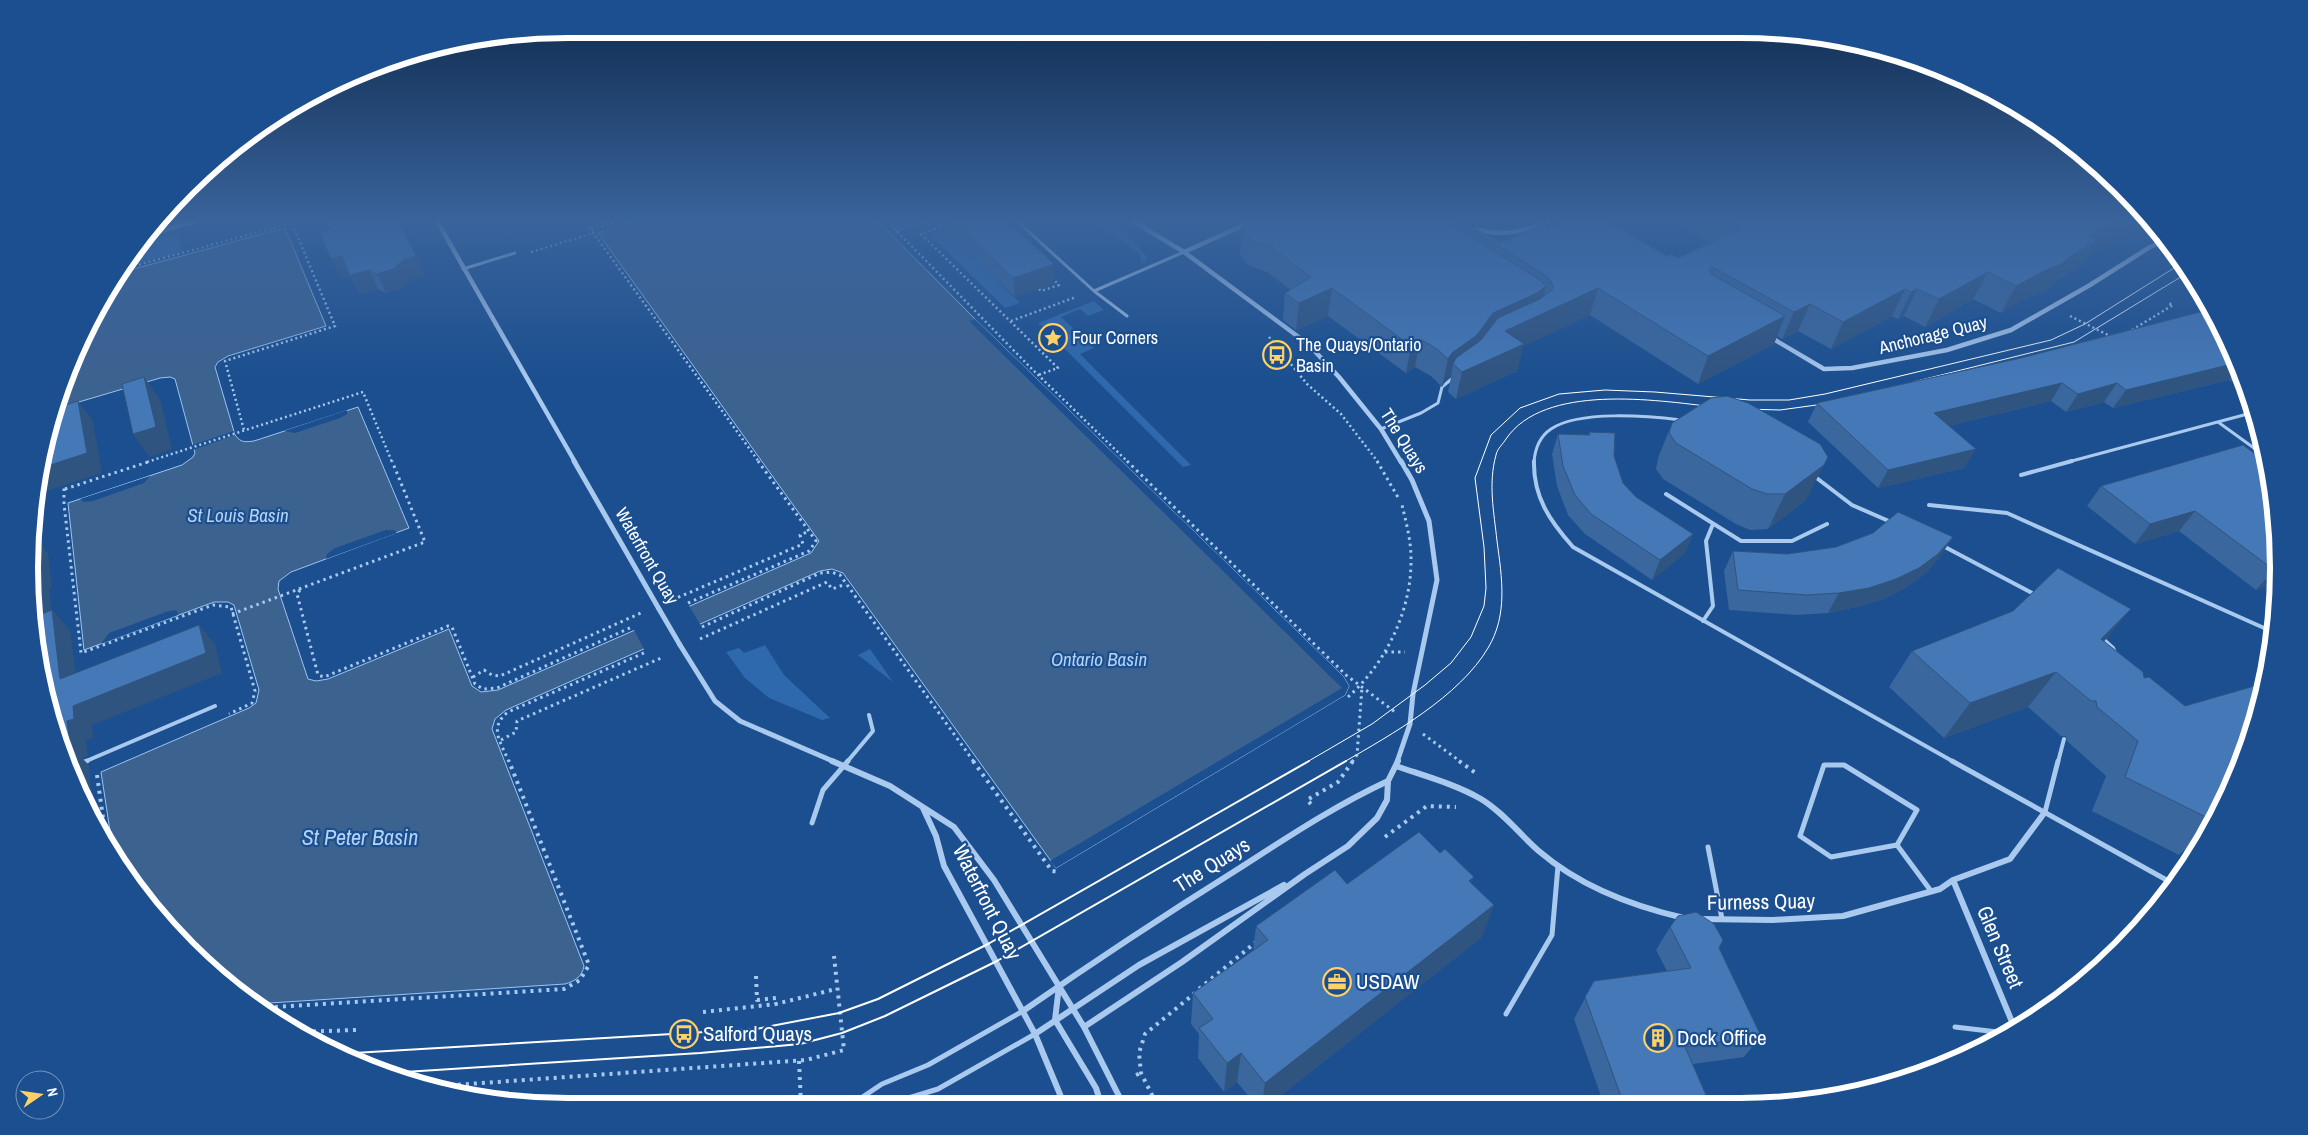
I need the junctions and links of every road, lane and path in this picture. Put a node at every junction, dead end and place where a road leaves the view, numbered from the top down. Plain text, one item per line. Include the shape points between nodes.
1 (313, 274) edge
2 (466, 274) edge
3 (624, 274) edge
4 (938, 274) edge
5 (962, 274) edge
6 (1075, 274) edge
7 (1133, 274) edge
8 (1214, 274) edge
9 (2109, 274) edge
10 (1055, 281) edge
11 (1039, 288) edge
12 (1094, 291) junction
13 (2168, 303) dead end
14 (2052, 307) junction
15 (2078, 315) dead end
16 (1127, 316) dead end
17 (2074, 318) junction
18 (1011, 321) junction
19 (1761, 332) edge
20 (2112, 332) dead end
21 (2126, 334) edge
22 (2107, 335) junction
23 (1268, 336) dead end
24 (2118, 339) edge
25 (1038, 375) junction
26 (1456, 375) edge
27 (2247, 414) edge
28 (1684, 421) edge
29 (2218, 422) junction
30 (1381, 429) junction
31 (244, 430) junction
32 (2257, 450) edge
33 (1809, 472) edge
34 (2021, 475) dead end
35 (64, 479) edge
36 (65, 489) junction
37 (1666, 494) dead end
38 (1929, 505) dead end
39 (1713, 524) junction
40 (1827, 524) dead end
41 (1896, 524) edge
42 (809, 531) junction
43 (1938, 544) edge
44 (846, 584) junction
45 (301, 589) junction
46 (698, 589) dead end
47 (2040, 597) edge
48 (688, 603) dead end
49 (1703, 621) junction
50 (612, 625) dead end
51 (632, 627) dead end
52 (702, 627) dead end
53 (2267, 629) edge
54 (2101, 636) edge
55 (700, 639) dead end
56 (646, 652) dead end
57 (2116, 655) edge
58 (661, 658) dead end
59 (473, 677) junction
60 (1362, 686) junction
61 (1348, 697) dead end
62 (215, 706) dead end
63 (869, 715) dead end
64 (2064, 739) dead end
65 (501, 740) junction
66 (79, 764) dead end
67 (843, 766) junction
68 (1396, 766) junction
69 (97, 774) dead end
70 (1388, 781) junction
71 (1308, 800) dead end
72 (1461, 807) dead end
73 (923, 808) junction
74 (2045, 812) junction
75 (104, 823) edge
76 (812, 823) dead end
77 (1383, 839) dead end
78 (1898, 845) junction
79 (1708, 847) dead end
80 (1558, 864) junction
81 (1058, 872) dead end
82 (1305, 874) junction
83 (1953, 880) junction
84 (2167, 881) edge
85 (1931, 891) junction
86 (1722, 919) junction
87 (1258, 941) edge
88 (834, 956) dead end
89 (756, 976) dead end
90 (1059, 986) junction
91 (836, 990) junction
92 (776, 1004) junction
93 (272, 1007) edge
94 (1073, 1008) junction
95 (1023, 1011) junction
96 (703, 1012) dead end
97 (1506, 1014) dead end
98 (1055, 1020) junction
99 (2012, 1022) edge
100 (1084, 1027) junction
101 (1955, 1027) dead end
102 (356, 1030) dead end
103 (312, 1032) edge
104 (1994, 1032) edge
105 (1035, 1034) junction
106 (799, 1060) junction
107 (1141, 1073) junction
108 (1136, 1075) dead end
109 (461, 1086) edge
110 (801, 1098) edge
111 (861, 1098) edge
112 (908, 1098) edge
113 (1062, 1098) edge
114 (1099, 1098) edge
115 (1120, 1098) edge
116 (1154, 1098) edge

1 - 31 path via 335,326 225,361
2 - 67 street, Waterfront Quay, bridge via 715,702 740,721
3 - 42 path
4 - 25 path
5 - 18 path
6 - 12 lane
7 - 12 lane
8 - 30 street, The Quays via 1308,344
9 - 14 street, Anchorage Quay
10 - 11 path via 1059,285 1042,291
12 - 16 lane
12 - 18 path
13 - 21 path via 2174,305
14 - 17 path
14 - 19 street, Anchorage Quay via 2011,330 1947,350 1852,368 1824,369
15 - 17 path
17 - 22 path
18 - 25 path via 1058,368
20 - 22 path
22 - 24 path
23 - 60 path via 1307,384 1341,414 1384,470 1401,502 1409,533 1411,565 1403,605 1394,638
25 - 60 path via 1346,675
26 - 30 lane via 1442,387 1438,402 1421,413
27 - 29 lane
28 - 49 lane via 1636,416 1594,417 1561,424 1541,437 1534,456 1535,487 1546,517 1573,547
29 - 32 lane
29 - 34 lane
30 - 68 street, The Quays via 1412,480 1429,520 1437,580 1413,694 1410,724
31 - 36 path
31 - 45 path via 363,392 426,542
33 - 41 lane via 1852,505
35 - 36 path
36 - 45 path via 81,653 213,604 230,607 232,614
37 - 39 lane
38 - 53 lane via 2007,513
39 - 40 lane via 1741,541 1792,541
39 - 49 lane via 1706,541 1713,606
42 - 46 path via 800,534 802,544
42 - 48 path via 816,541 809,551
43 - 47 lane
44 - 52 path via 840,575 820,573
44 - 55 path via 832,590 827,582
44 - 81 path via 1052,871
45 - 59 path via 297,594 318,675 324,677 448,626 452,627
49 - 74 lane
50 - 59 path via 500,676 492,676 484,670
51 - 59 path via 497,688 483,689 475,684
54 - 57 lane
56 - 65 path via 508,712 498,720 496,728
58 - 65 path via 516,721 516,732
60 - 61 path
60 - 71 path via 1357,755 1338,782
62 - 66 lane
63 - 67 lane via 873,731
64 - 74 lane
65 - 93 path via 589,965 583,978 564,989
67 - 73 street, Waterfront Quay via 890,786
67 - 76 lane via 823,790
68 - 70 street, The Quays
68 - 80 street, Furness Quay via 1452,786 1490,805 1546,857
69 - 75 path
70 - 82 street, The Quays via 1387,800 1377,818 1348,846
70 - 90 street, The Quays via 1322,816
72 - 77 path via 1427,806
73 - 90 street, Waterfront Quay via 954,827 978,856
73 - 95 street, Waterfront Quay via 936,836 944,866
74 - 83 street, Furness Quay via 2010,859
74 - 84 lane
78 - 78 lane via 1832,857 1800,836 1824,765 1844,765 1917,810
78 - 85 lane
79 - 86 lane
80 - 86 street, Furness Quay via 1603,893 1650,911 1687,919
80 - 97 lane via 1552,935
82 - 94 street, The Quays via 1139,965
82 - 100 street, The Quays
83 - 85 street, Furness Quay
83 - 99 street, Glen Street
85 - 86 street, Furness Quay via 1843,916
87 - 107 path via 1146,1034 1139,1053
88 - 91 path
89 - 92 path via 757,1000 776,998
90 - 94 street
90 - 95 street, The Quays
90 - 98 street
91 - 92 path
91 - 106 path via 844,1050
92 - 96 path
94 - 98 street, The Quays
94 - 100 street
95 - 105 street
95 - 111 lane via 928,1065 882,1084
98 - 105 street, The Quays
98 - 114 street
100 - 115 street
101 - 104 lane
102 - 103 path
105 - 112 lane via 938,1089
105 - 113 street
106 - 109 path
106 - 110 path
107 - 108 path
107 - 116 path

